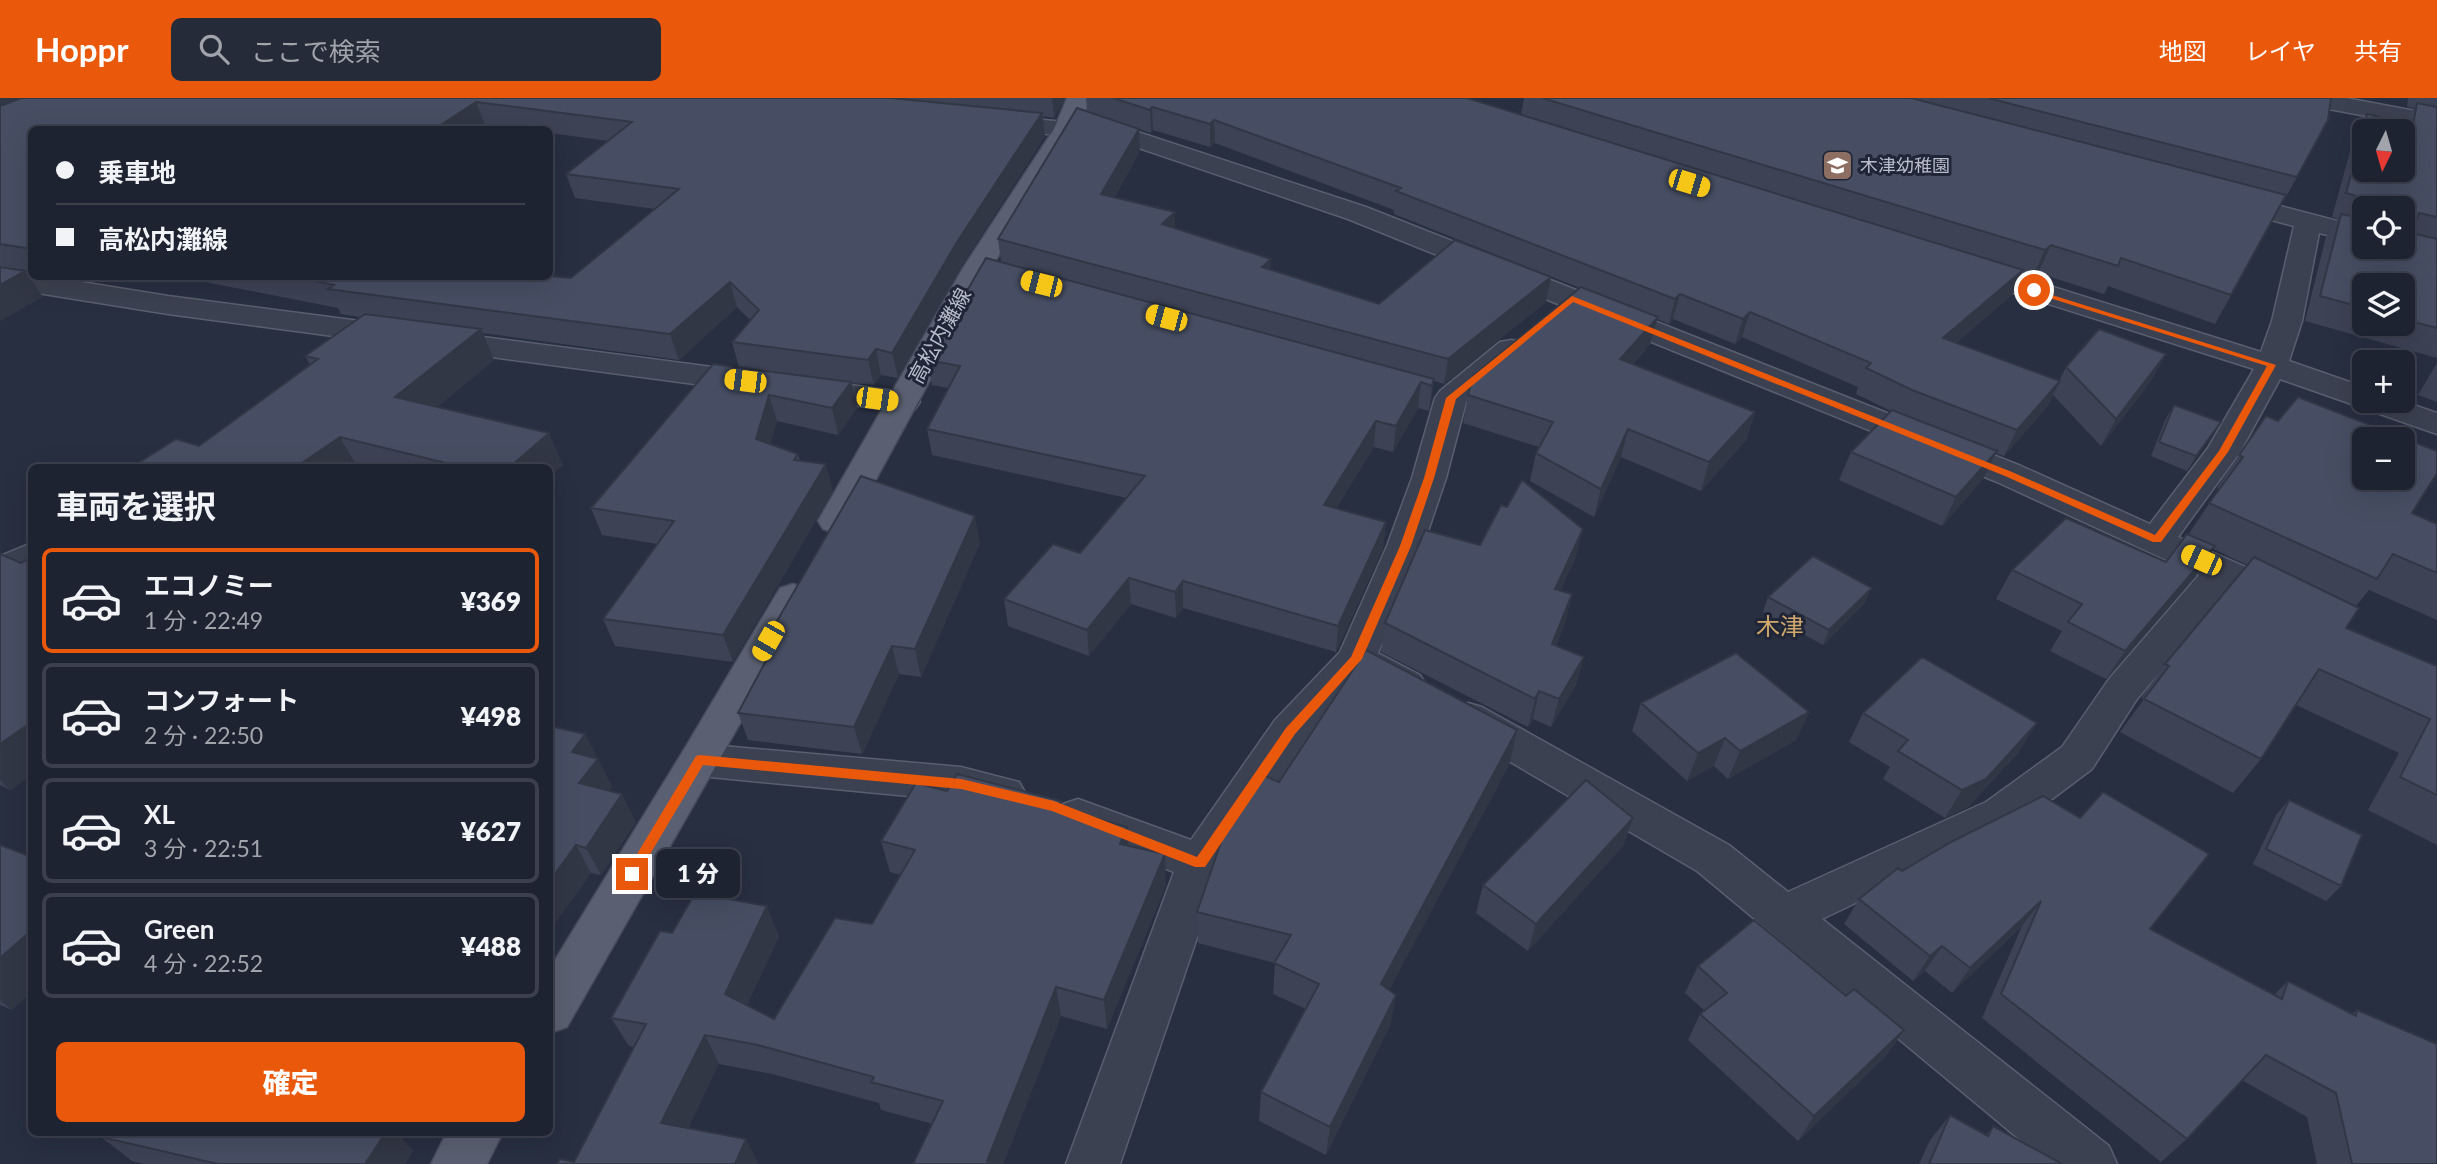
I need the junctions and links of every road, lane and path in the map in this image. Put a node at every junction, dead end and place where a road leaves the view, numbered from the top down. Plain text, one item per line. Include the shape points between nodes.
1 (2307, 98) edge
2 (1072, 115) edge
3 (964, 120) edge
4 (2437, 122) edge
5 (2201, 193) edge
6 (2308, 222) junction
7 (2352, 233) edge
8 (1941, 261) edge
9 (0, 278) edge
10 (1572, 299) junction
11 (374, 332) junction
12 (340, 356) edge
13 (2272, 365) junction
14 (2352, 394) edge
15 (904, 402) junction
16 (2406, 413) edge
17 (2437, 424) edge
18 (2157, 540) junction
19 (28, 557) edge
20 (2224, 570) junction
21 (0, 572) edge
22 (2311, 613) edge
23 (1356, 659) junction
24 (700, 760) junction
25 (1200, 863) junction
26 (1783, 916) junction
27 (553, 1007) edge
28 (475, 1136) edge
29 (458, 1164) edge
30 (1093, 1164) edge
31 (2090, 1164) edge

1 - 4 street
2 - 3 street
2 - 10 street via 1357,213
2 - 15 main road, 高松内灘線 via 989,271
5 - 6 street
6 - 7 street
6 - 13 street via 2287,321
8 - 13 street
9 - 11 street
10 - 18 street via 2009,474
10 - 23 street via 1438,394 1429,478
11 - 12 street
11 - 15 street
13 - 14 street
13 - 18 street via 2223,452
15 - 24 main road, 高松内灘線
16 - 17 street
18 - 20 street
19 - 21 street
20 - 22 street
20 - 26 street via 2123,689 2077,758 2001,814
23 - 25 street via 1290,731
23 - 26 street via 1502,735 1713,858
24 - 25 street via 961,784 1054,806
24 - 27 main road, 高松内灘線
25 - 30 street
26 - 31 street
28 - 29 main road

